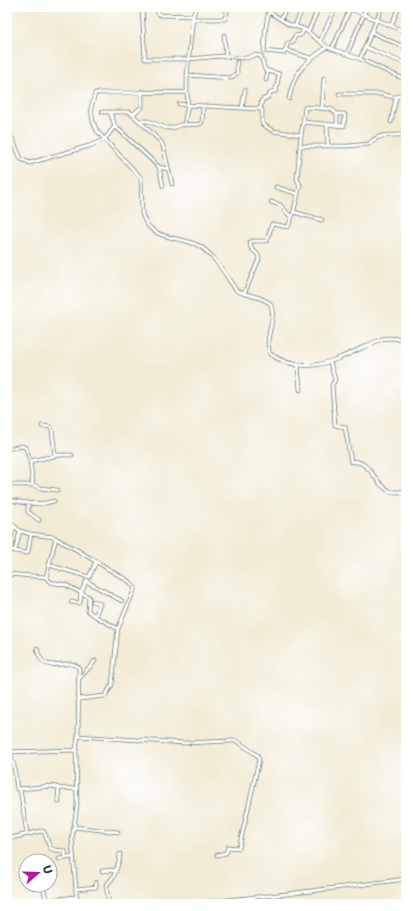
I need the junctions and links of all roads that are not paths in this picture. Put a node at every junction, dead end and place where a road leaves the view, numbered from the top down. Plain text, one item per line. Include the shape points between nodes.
1 (143, 7) edge
2 (158, 7) edge
3 (196, 7) edge
4 (228, 7) edge
5 (262, 7) edge
6 (271, 7) edge
7 (287, 7) edge
8 (303, 7) edge
9 (319, 7) edge
10 (336, 7) edge
11 (346, 7) edge
12 (367, 7) edge
13 (382, 7) edge
14 (399, 7) edge
15 (351, 8) edge
16 (268, 11) junction
17 (364, 14) junction
18 (193, 17) junction
19 (281, 20) junction
20 (377, 20) junction
21 (406, 25) edge
22 (295, 26) junction
23 (390, 26) junction
24 (304, 29) junction
25 (405, 31) edge
26 (308, 32) junction
27 (371, 32) junction
28 (224, 35) dead end
29 (320, 41) junction
30 (327, 47) junction
31 (365, 47) junction
32 (406, 48) edge
33 (332, 49) junction
34 (286, 50) junction
35 (347, 54) junction
36 (226, 56) junction
37 (310, 58) junction
38 (188, 59) junction
39 (360, 59) junction
40 (237, 62) dead end
41 (406, 64) edge
42 (268, 71) junction
43 (187, 75) junction
44 (324, 78) dead end
45 (266, 80) dead end
46 (406, 80) edge
47 (245, 90) dead end
48 (406, 90) edge
49 (142, 92) junction
50 (186, 92) junction
51 (339, 94) dead end
52 (405, 95) edge
53 (396, 97) junction
54 (289, 99) dead end
55 (178, 104) dead end
56 (188, 105) junction
57 (203, 106) junction
58 (242, 108) junction
59 (322, 108) junction
60 (260, 109) junction
61 (102, 112) dead end
62 (110, 112) junction
63 (337, 114) junction
64 (132, 115) junction
65 (140, 121) junction
66 (303, 122) junction
67 (391, 122) dead end
68 (184, 124) junction
69 (327, 124) junction
70 (115, 126) junction
71 (337, 126) junction
72 (7, 132) edge
73 (301, 135) junction
74 (406, 135) edge
75 (104, 140) junction
76 (301, 146) junction
77 (328, 146) junction
78 (159, 167) junction
79 (168, 169) junction
80 (172, 184) dead end
81 (162, 186) dead end
82 (276, 186) dead end
83 (298, 194) junction
84 (271, 202) dead end
85 (294, 212) junction
86 (292, 217) junction
87 (322, 220) dead end
88 (244, 294) junction
89 (406, 339) edge
90 (330, 362) junction
91 (298, 366) junction
92 (300, 390) dead end
93 (42, 426) dead end
94 (7, 449) edge
95 (72, 455) dead end
96 (55, 456) junction
97 (30, 461) junction
98 (7, 484) edge
99 (33, 485) junction
100 (57, 490) dead end
101 (406, 491) edge
102 (7, 500) edge
103 (54, 501) dead end
104 (28, 504) junction
105 (7, 520) edge
106 (39, 520) dead end
107 (14, 526) junction
108 (20, 531) junction
109 (31, 534) junction
110 (56, 538) junction
111 (7, 543) edge
112 (7, 551) edge
113 (15, 551) junction
114 (96, 562) junction
115 (49, 565) junction
116 (7, 574) edge
117 (46, 577) junction
118 (88, 577) junction
119 (86, 581) junction
120 (81, 593) junction
121 (93, 601) dead end
122 (122, 601) dead end
123 (71, 602) dead end
124 (95, 616) junction
125 (118, 629) junction
126 (37, 648) dead end
127 (95, 661) dead end
128 (78, 680) junction
129 (79, 699) junction
130 (78, 736) junction
131 (76, 750) junction
132 (8, 752) edge
133 (59, 788) junction
134 (20, 789) junction
135 (77, 789) junction
136 (59, 802) dead end
137 (74, 827) junction
138 (118, 832) dead end
139 (27, 834) junction
140 (7, 839) edge
141 (120, 854) dead end
142 (217, 855) dead end
143 (73, 857) junction
144 (66, 858) junction
145 (60, 859) dead end
146 (115, 871) junction
147 (102, 872) dead end
148 (406, 879) edge
149 (96, 882) dead end
150 (76, 889) junction
151 (44, 893) edge
152 (76, 897) junction
153 (77, 904) edge
154 (109, 904) edge
155 (186, 904) edge

1 - 38 street via 145,59
2 - 18 street via 160,15
3 - 18 street
4 - 18 street via 225,19
5 - 16 street
6 - 16 street
7 - 19 street
8 - 22 street
9 - 26 street
10 - 29 street
11 - 15 street
12 - 17 street
13 - 20 street
14 - 23 street
15 - 17 street
15 - 33 street
16 - 19 street
16 - 34 street via 264,50 284,54
17 - 20 street
17 - 35 street
18 - 38 street
19 - 22 street
20 - 23 street
20 - 27 street
21 - 25 street
22 - 24 street
23 - 25 street
24 - 26 street
24 - 34 street via 300,35 295,36 292,43 288,43
26 - 29 street
27 - 31 street
27 - 32 street
28 - 36 street
29 - 30 street
30 - 33 street
30 - 37 street
31 - 39 street
31 - 41 street
33 - 35 street
34 - 37 street
35 - 39 street
36 - 38 street
36 - 42 street via 261,56 264,68
37 - 54 street via 295,77
38 - 43 street
39 - 46 street
40 - 43 street via 236,73 228,78
42 - 45 street
42 - 60 street via 279,74 276,91 271,92 268,98 263,100
43 - 50 street
44 - 59 street
47 - 58 street
48 - 52 street
49 - 50 street
49 - 64 street via 142,107
49 - 75 street via 95,93 91,104 92,115 97,132
50 - 56 street
51 - 53 street via 381,94
52 - 53 street
53 - 67 street
55 - 56 street
56 - 57 street
56 - 68 street
57 - 58 street
57 - 68 street via 202,122
58 - 60 street
59 - 63 street via 331,109
59 - 66 street via 306,108
60 - 73 street via 262,124 269,129
61 - 62 street
62 - 64 street via 129,112
62 - 70 street
63 - 71 street
63 - 71 street via 345,115 344,126
64 - 65 street
65 - 68 street via 148,121 166,128
65 - 79 street via 162,143
66 - 69 street
66 - 73 street
69 - 71 street
69 - 77 street
70 - 75 street
70 - 78 street
72 - 75 street via 21,159 30,163
73 - 76 street
74 - 77 street via 382,135 369,144 358,146
75 - 88 street via 141,178 142,214 148,226 160,234 202,248 210,254 236,290
76 - 77 street
76 - 83 street via 296,179 300,185
78 - 79 street
78 - 81 street
79 - 80 street
82 - 83 street
83 - 85 street
84 - 86 street via 280,205
85 - 86 street
85 - 87 street
86 - 88 street via 288,227 272,224 267,241 250,242 259,260
88 - 91 street via 270,303 270,354
89 - 90 street via 382,339
90 - 91 street
90 - 101 street via 335,380 332,385 334,422 336,426 345,427 351,462 362,463 386,490
91 - 92 street
93 - 96 street via 50,427 52,430
94 - 97 street via 26,448
95 - 96 street
96 - 97 street
97 - 99 street
98 - 99 street
99 - 100 street
102 - 104 street
103 - 104 street
104 - 106 street via 28,512
105 - 107 street
107 - 108 street
107 - 111 street via 10,541
108 - 109 street
108 - 113 street
109 - 110 street
109 - 113 street via 28,552
110 - 114 street
110 - 115 street
112 - 113 street
114 - 118 street
114 - 125 street via 130,582 135,588
115 - 117 street
115 - 118 street
116 - 117 street
117 - 120 street via 50,582 66,585
118 - 119 street
119 - 120 street
119 - 122 street
120 - 123 street via 80,603
120 - 124 street via 89,597 88,611
121 - 124 street via 100,604
124 - 125 street
125 - 129 street via 112,685 107,695
126 - 128 street via 42,662 77,666
127 - 128 street
128 - 129 street
129 - 130 street
130 - 131 street
130 - 142 street via 184,743 237,741 257,755 239,848 228,847 226,853
131 - 132 street
131 - 135 street
132 - 134 street via 14,766 16,788
133 - 134 street via 52,786
133 - 135 street
133 - 136 street
134 - 139 street
135 - 137 street
137 - 138 street
137 - 143 street
139 - 140 street
139 - 144 street via 44,832 50,848 65,851
141 - 146 street
143 - 144 street
143 - 150 street
144 - 145 street
146 - 147 street
146 - 154 street via 106,886
148 - 155 street
149 - 150 street via 96,887
150 - 152 street
151 - 152 street via 49,900
152 - 153 street

